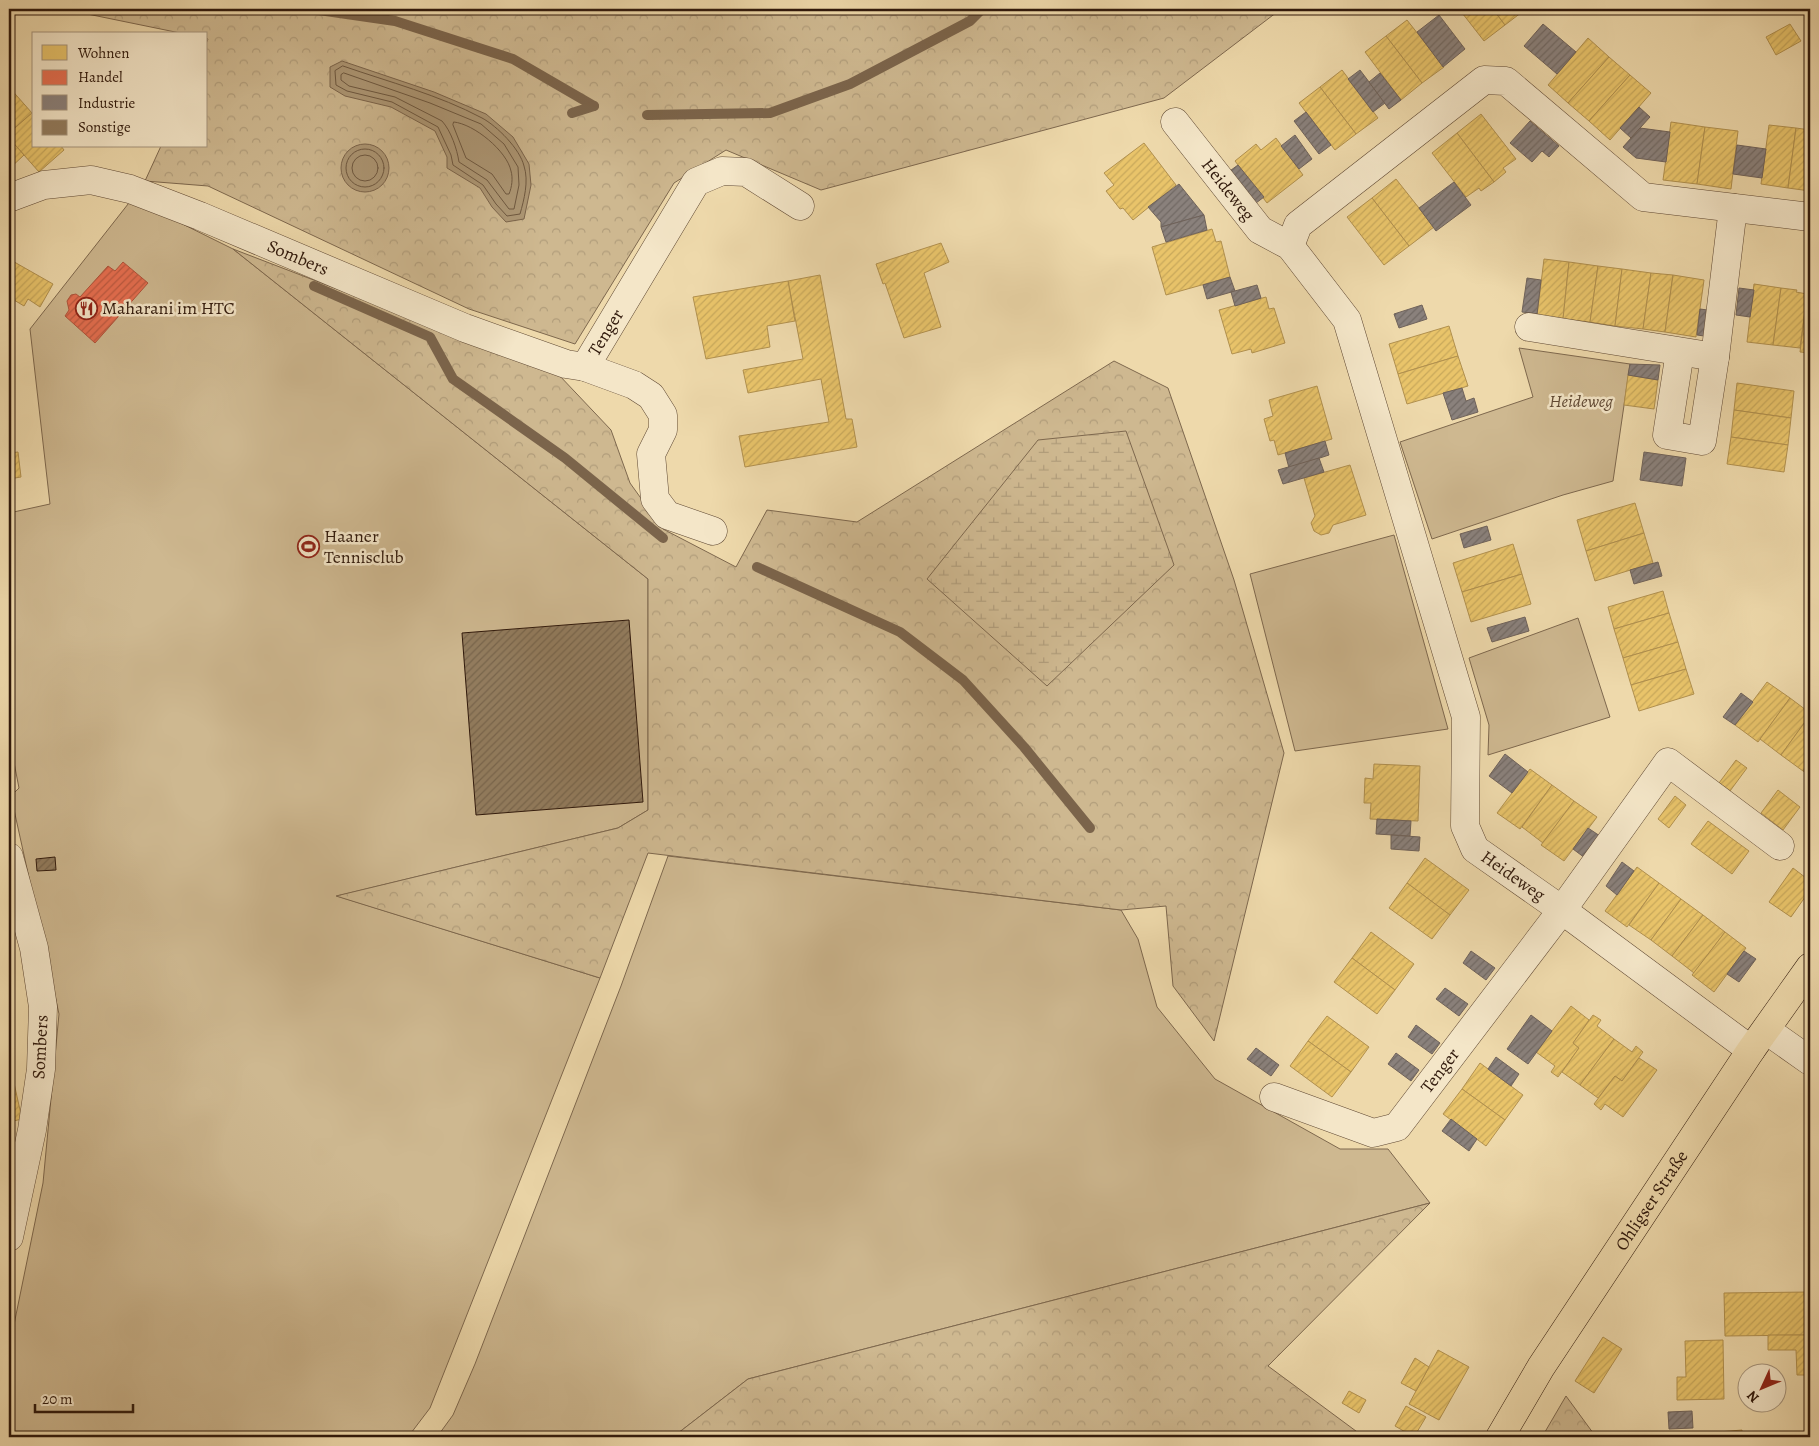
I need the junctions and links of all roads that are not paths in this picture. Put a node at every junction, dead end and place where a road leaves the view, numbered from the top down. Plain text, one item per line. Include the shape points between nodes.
1 (1175, 122) dead end
2 (9, 198) edge
3 (800, 206) dead end
4 (1733, 208) junction
5 (1810, 217) edge
6 (1290, 246) junction
7 (1529, 327) dead end
8 (1680, 352) junction
9 (1715, 357) junction
10 (585, 367) junction
11 (713, 531) dead end
12 (1780, 846) dead end
13 (9, 857) edge
14 (1562, 910) junction
15 (1810, 967) edge
16 (1759, 1040) junction
17 (1810, 1061) edge
18 (1274, 1097) dead end
19 (9, 1237) edge
20 (1500, 1437) edge

1 - 6 street, Heideweg via 1260,230
2 - 10 street, Sombers via 44,185 91,180 130,188 465,328 566,364
3 - 10 street, Tenger via 746,172 722,171 696,182
4 - 5 street
4 - 6 street via 1643,196 1506,81 1484,80 1298,225
4 - 9 street
6 - 14 street, Heideweg via 1347,320 1466,716 1465,826 1474,849
7 - 8 street
8 - 9 street
8 - 9 street via 1667,435 1702,441
10 - 11 street, Tenger via 634,385 651,396 663,415 663,430 651,454 655,499 667,515
12 - 14 street, Heideweg via 1668,762
13 - 19 street, Sombers via 34,948 43,1007 41,1068 32,1130
14 - 16 street, Heideweg
14 - 18 street, Tenger via 1397,1127 1373,1133
15 - 16 main road, Ohligser Straße
16 - 17 street, Heideweg
16 - 20 main road, Ohligser Straße via 1541,1366

